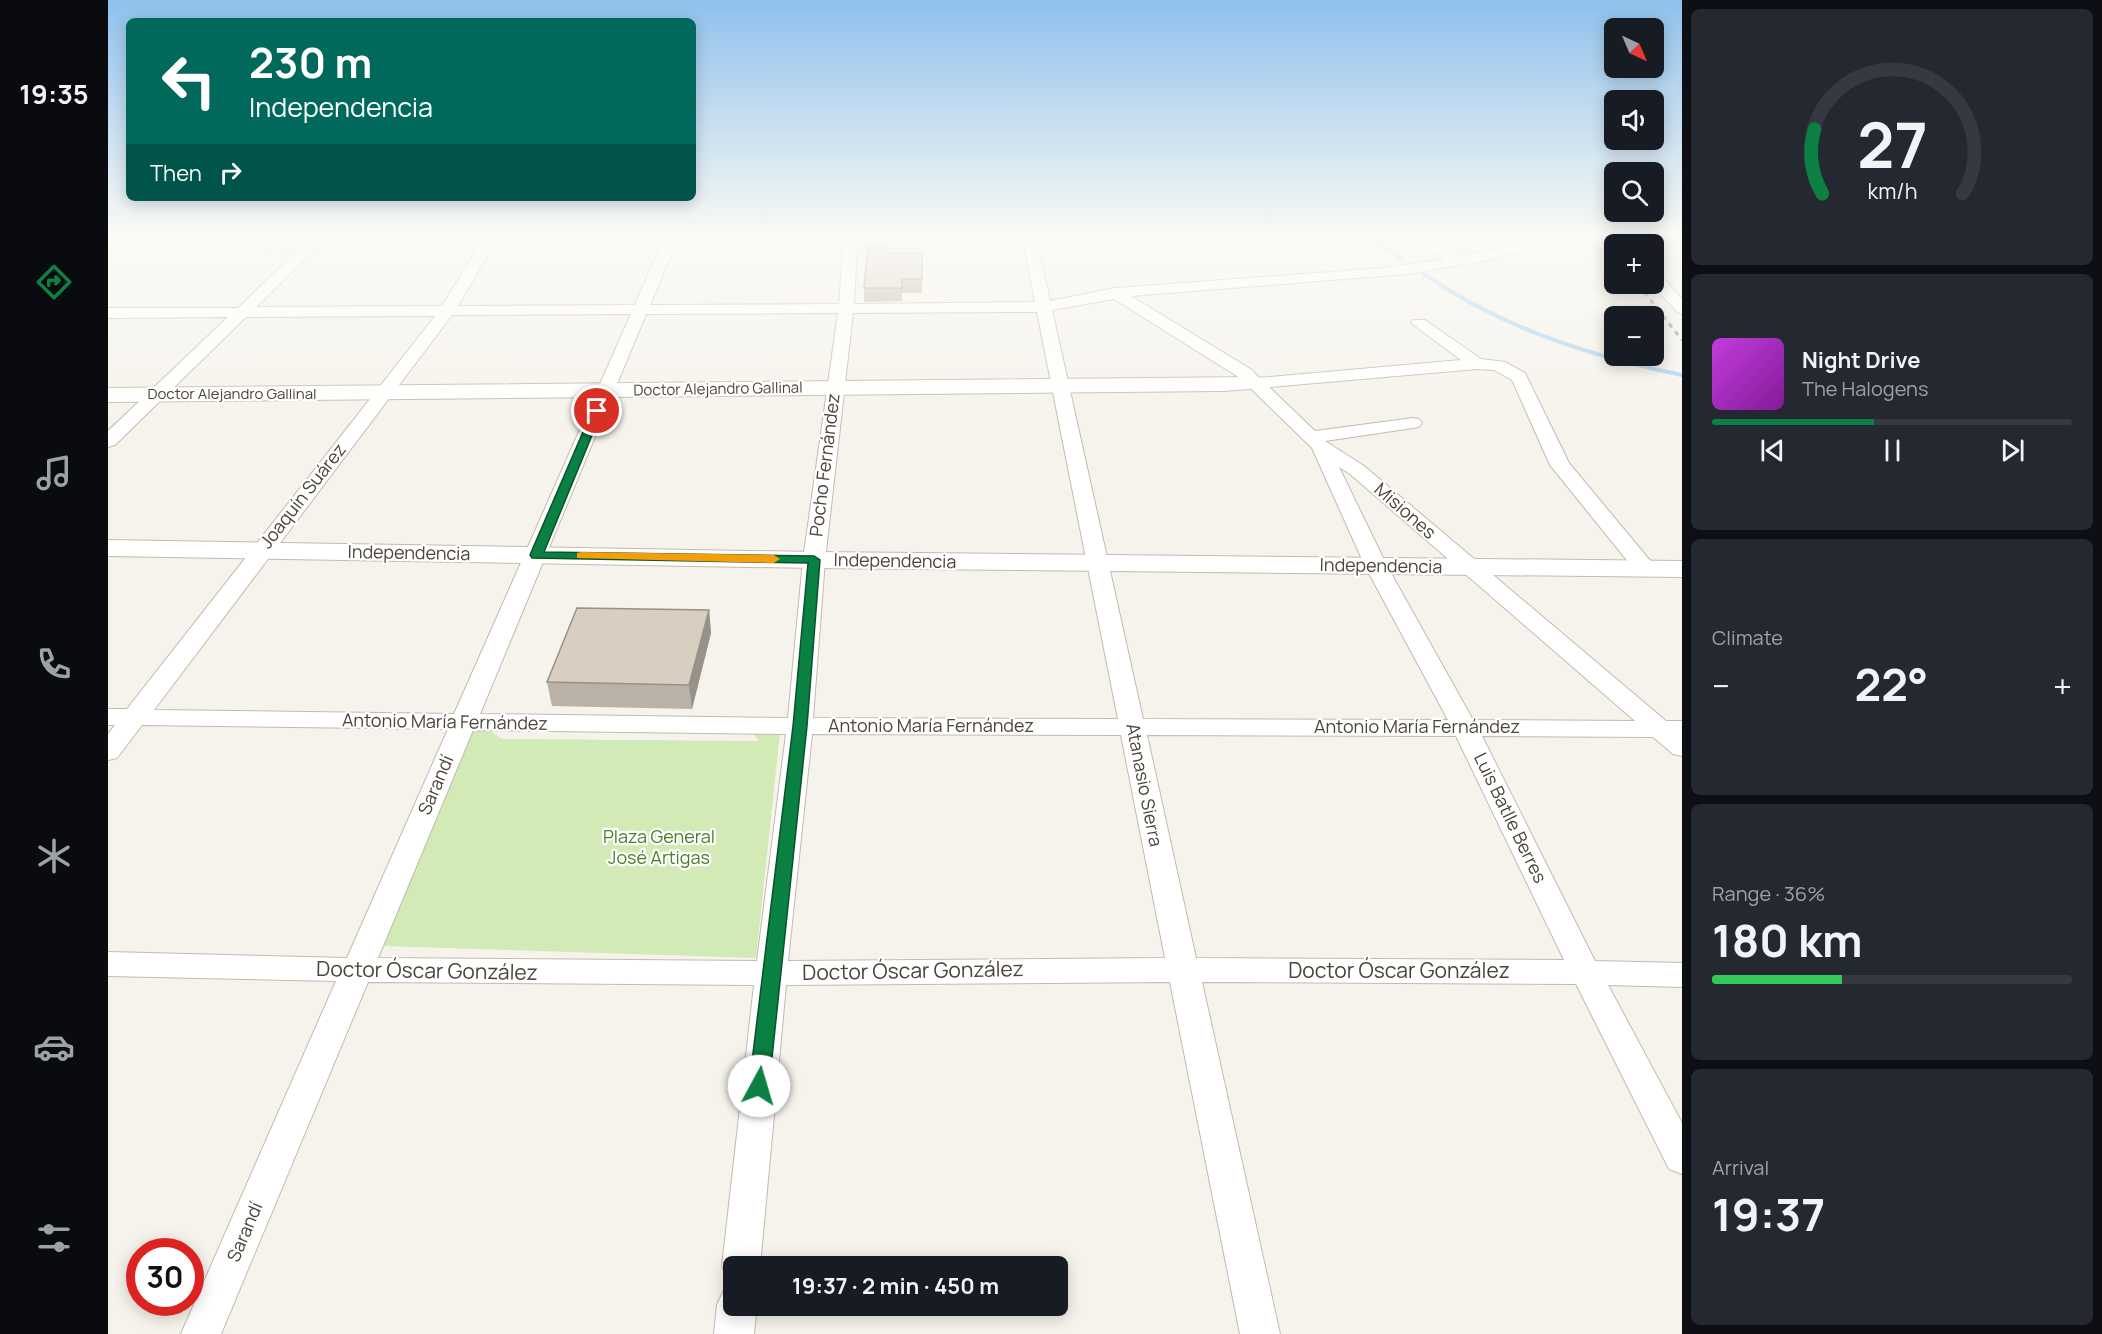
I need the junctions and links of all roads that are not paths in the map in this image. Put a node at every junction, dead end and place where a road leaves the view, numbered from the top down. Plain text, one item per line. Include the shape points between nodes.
1 (259, 298) edge
2 (455, 298) edge
3 (644, 298) edge
4 (847, 298) edge
5 (1041, 298) edge
6 (1088, 298) edge
7 (1124, 298) edge
8 (1043, 307) junction
9 (846, 309) junction
10 (639, 310) junction
11 (447, 311) junction
12 (245, 312) junction
13 (108, 313) edge
14 (1419, 323) dead end
15 (1477, 364) junction
16 (1256, 382) junction
17 (1060, 386) junction
18 (835, 388) junction
19 (606, 390) junction
20 (383, 393) junction
21 (158, 394) junction
22 (108, 395) edge
23 (1413, 423) dead end
24 (108, 441) edge
25 (1316, 442) junction
26 (108, 548) edge
27 (262, 550) junction
28 (536, 555) junction
29 (814, 560) junction
30 (1098, 563) junction
31 (1376, 566) junction
32 (1471, 568) junction
33 (1646, 569) junction
34 (1682, 569) edge
35 (108, 717) edge
36 (134, 717) junction
37 (462, 722) junction
38 (800, 726) junction
39 (1132, 726) junction
40 (1465, 728) junction
41 (1672, 729) edge
42 (1682, 748) edge
43 (108, 752) edge
44 (108, 964) edge
45 (1181, 969) junction
46 (358, 971) junction
47 (1585, 972) junction
48 (771, 973) junction
49 (1682, 975) edge
50 (1682, 1158) edge
51 (742, 1256) edge
52 (735, 1316) edge
53 (201, 1334) edge
54 (734, 1334) edge
55 (1260, 1334) edge

1 - 12 street
2 - 11 street, Joaquín Suárez
3 - 10 street, Sarandí
4 - 9 street, Pocho Fernández
5 - 8 street, Atanasio Sierra
6 - 8 street
7 - 16 street, Misiones
8 - 9 street
8 - 17 street, Atanasio Sierra
9 - 10 street
9 - 18 street, Pocho Fernández
10 - 11 street
10 - 19 street, Sarandí
11 - 12 street
11 - 20 street, Joaquín Suárez
12 - 13 street
12 - 21 street
14 - 15 street
15 - 16 street
15 - 33 street via 1493,363 1519,377 1560,465
16 - 17 street, Doctor Alejandro Gallinal
16 - 25 street, Misiones
17 - 18 street, Doctor Alejandro Gallinal
17 - 30 street, Atanasio Sierra
18 - 19 street, Doctor Alejandro Gallinal
18 - 29 street, Pocho Fernández
19 - 20 street, Doctor Alejandro Gallinal
19 - 28 street, Sarandí
20 - 21 street, Doctor Alejandro Gallinal
20 - 27 street, Joaquín Suárez
21 - 22 street, Doctor Alejandro Gallinal
21 - 24 street
23 - 25 street
25 - 31 street, Luis Batlle Berres
25 - 32 street, Misiones via 1358,470
26 - 27 street, Independencia
27 - 28 street, Independencia
27 - 36 street, Joaquín Suárez
28 - 29 street, Independencia
28 - 37 street, Sarandí
29 - 30 street, Independencia
29 - 38 street, Pocho Fernández
30 - 31 street, Independencia
30 - 39 street, Atanasio Sierra
31 - 32 street, Independencia
31 - 40 street, Luis Batlle Berres
32 - 33 street, Independencia
32 - 41 street, Misiones
33 - 34 street, Independencia
35 - 36 street, Antonio María Fernández
36 - 37 street, Antonio María Fernández
36 - 43 street, Joaquín Suárez
37 - 38 street, Antonio María Fernández
37 - 46 street, Sarandí
38 - 39 street, Antonio María Fernández
38 - 48 street, Pocho Fernández
39 - 40 street, Antonio María Fernández
39 - 45 street, Atanasio Sierra
40 - 41 street, Antonio María Fernández
40 - 47 street, Luis Batlle Berres
41 - 42 street, Misiones
44 - 46 street, Doctor Óscar González
45 - 47 street, Doctor Óscar González
45 - 48 street, Doctor Óscar González
45 - 55 street, Atanasio Sierra
46 - 48 street, Doctor Óscar González
46 - 53 street, Sarandí
47 - 49 street, Doctor Óscar González
47 - 50 street, Luis Batlle Berres
48 - 51 street, Pocho Fernández
52 - 54 street

